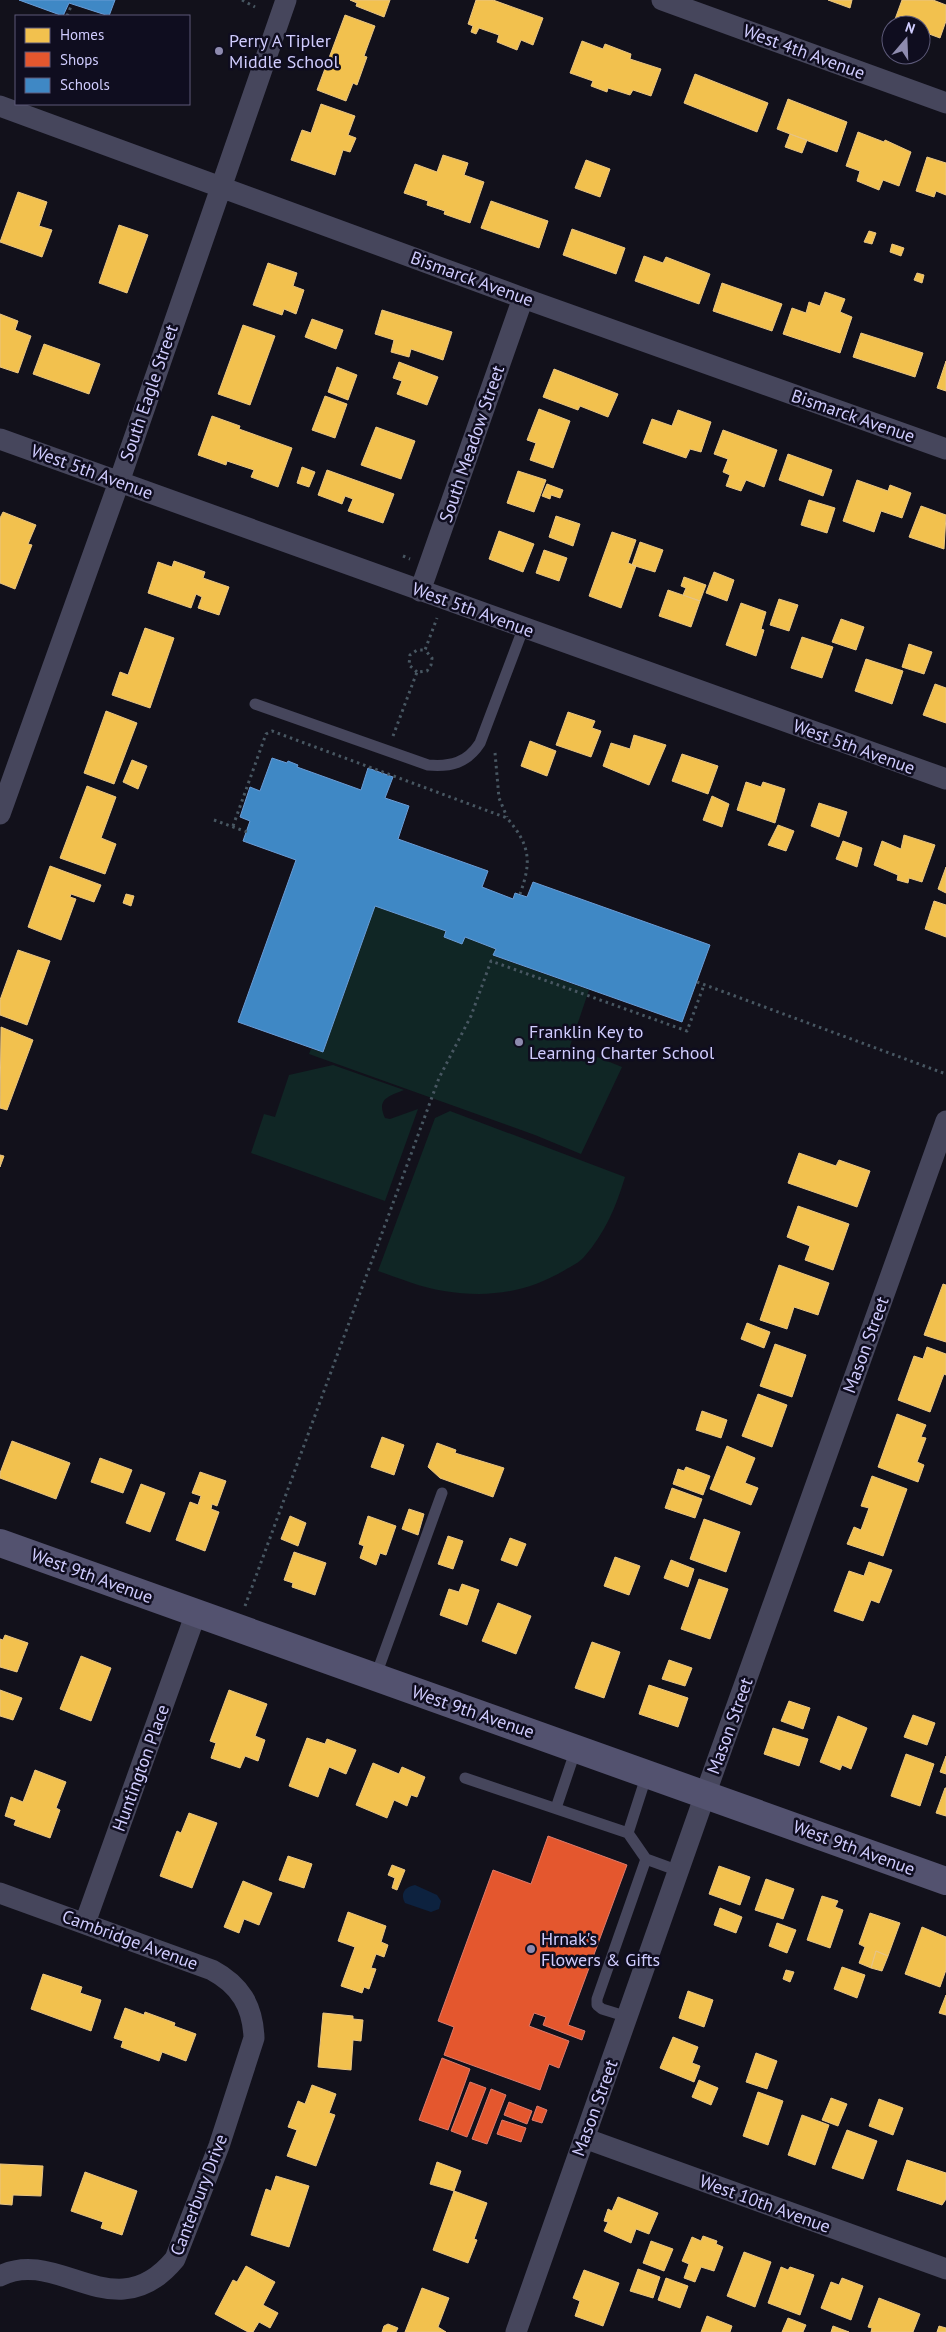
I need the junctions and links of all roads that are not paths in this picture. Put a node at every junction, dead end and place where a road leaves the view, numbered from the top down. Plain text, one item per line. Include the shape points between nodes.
1 (286, 0) edge
2 (662, 0) edge
3 (946, 102) edge
4 (0, 106) edge
5 (219, 188) junction
6 (523, 298) junction
7 (0, 439) edge
8 (946, 449) edge
9 (119, 482) junction
10 (420, 591) junction
11 (523, 629) junction
12 (255, 704) dead end
13 (946, 779) edge
14 (0, 814) edge
15 (946, 1121) edge
16 (442, 1493) dead end
17 (0, 1543) edge
18 (196, 1613) junction
19 (375, 1678) junction
20 (576, 1749) junction
21 (647, 1774) junction
22 (465, 1778) dead end
23 (705, 1795) junction
24 (556, 1808) junction
25 (628, 1833) junction
26 (646, 1859) junction
27 (679, 1871) junction
28 (946, 1880) edge
29 (0, 1893) edge
30 (85, 1923) junction
31 (248, 2005) joint
32 (628, 2017) junction
33 (584, 2138) junction
34 (946, 2270) edge
35 (0, 2276) edge
36 (516, 2332) edge

1 - 5 street, South Eagle Street
2 - 3 street, West 4th Avenue
4 - 5 street, Bismarck Avenue
5 - 6 street, Bismarck Avenue
5 - 9 street, South Eagle Street
6 - 8 street, Bismarck Avenue
6 - 10 street, South Meadow Street
7 - 9 street, West 5th Avenue
9 - 10 street, West 5th Avenue
9 - 14 street, South Eagle Street
10 - 11 street, West 5th Avenue
11 - 12 lane via 480,743 473,754 444,767 428,765
11 - 13 street, West 5th Avenue
15 - 23 street, Mason Street
16 - 19 lane
17 - 18 main road, West 9th Avenue
18 - 19 main road, West 9th Avenue
18 - 30 street, Huntington Place
19 - 20 main road, West 9th Avenue
20 - 21 main road, West 9th Avenue
20 - 24 lane
21 - 23 main road, West 9th Avenue
21 - 25 lane
22 - 24 lane
23 - 27 street, Mason Street
23 - 28 main road, West 9th Avenue
24 - 25 lane
25 - 26 lane
26 - 27 lane
26 - 32 lane via 596,1999 602,2009
27 - 32 street, Mason Street
29 - 30 street, Cambridge Avenue
30 - 31 street, Cambridge Avenue via 212,1970 227,1978
31 - 35 street, Canterbury Drive via 254,2038 250,2053 182,2242 165,2273 152,2284 120,2294 102,2292 37,2272 20,2271
32 - 33 street, Mason Street
33 - 34 street, West 10th Avenue
33 - 36 street, Mason Street

